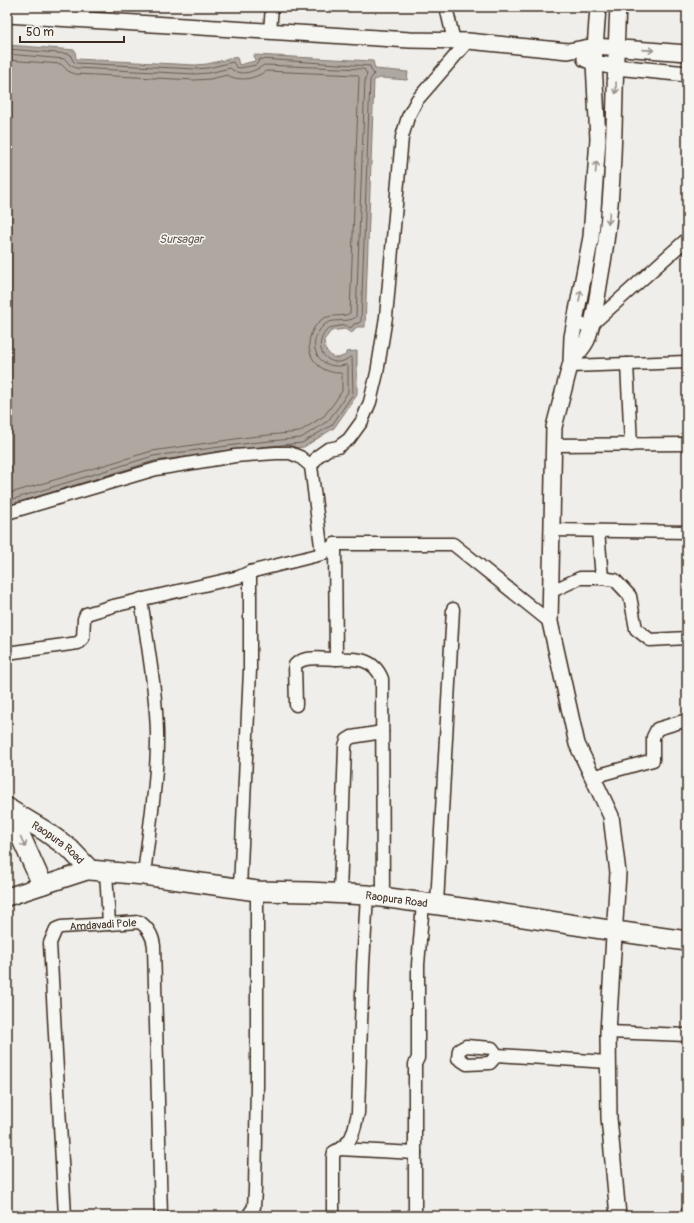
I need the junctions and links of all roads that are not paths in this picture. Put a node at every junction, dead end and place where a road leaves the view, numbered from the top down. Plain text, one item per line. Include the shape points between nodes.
1 (272, 7) edge
2 (446, 7) edge
3 (598, 7) edge
4 (618, 7) edge
5 (50, 12) edge
6 (7, 15) edge
7 (270, 31) junction
8 (461, 41) junction
9 (595, 46) junction
10 (616, 48) junction
11 (568, 51) junction
12 (687, 53) edge
13 (594, 63) junction
14 (616, 67) junction
15 (687, 74) edge
16 (687, 239) edge
17 (576, 323) junction
18 (590, 326) junction
19 (687, 362) edge
20 (571, 364) junction
21 (627, 364) junction
22 (631, 444) junction
23 (687, 444) edge
24 (553, 445) junction
25 (311, 466) junction
26 (7, 513) edge
27 (552, 530) junction
28 (598, 531) junction
29 (687, 532) edge
30 (335, 544) junction
31 (322, 554) junction
32 (250, 572) junction
33 (602, 578) junction
34 (550, 592) junction
35 (141, 599) junction
36 (453, 609) dead end
37 (550, 622) junction
38 (687, 638) edge
39 (7, 653) edge
40 (336, 658) junction
41 (296, 705) dead end
42 (687, 720) edge
43 (382, 732) junction
44 (592, 777) junction
45 (8, 808) edge
46 (98, 871) junction
47 (144, 875) junction
48 (42, 884) junction
49 (248, 890) junction
50 (340, 894) junction
51 (375, 896) junction
52 (7, 897) edge
53 (430, 904) junction
54 (109, 924) junction
55 (616, 932) junction
56 (687, 941) edge
57 (608, 1032) junction
58 (687, 1035) edge
59 (497, 1055) dead end
60 (608, 1062) junction
61 (340, 1149) junction
62 (416, 1153) junction
63 (687, 1213) edge
64 (65, 1216) edge
65 (161, 1216) edge
66 (248, 1216) edge
67 (333, 1216) edge
68 (415, 1216) edge
69 (618, 1216) edge
70 (686, 1216) edge

1 - 7 street
2 - 8 street
3 - 9 street
4 - 10 street
5 - 6 street
5 - 7 street
7 - 8 street
8 - 11 street
8 - 25 street via 417,100 402,137 386,317 369,406 349,439 318,456
9 - 10 street
9 - 11 street
9 - 13 street
10 -> 12 street
10 - 14 street
11 - 13 street
13 - 14 street
17 -> 13 street via 591,237 598,139
14 - 15 street
14 -> 18 street via 606,244
16 - 18 street
17 - 18 street
17 - 20 street via 572,337
18 - 20 street via 586,341
19 - 21 street
20 - 21 street
20 - 24 street via 554,428
21 - 22 street
22 - 23 street
22 - 24 street
24 - 27 street
25 - 26 street via 300,457 290,454 235,456 156,469
25 - 31 street
27 - 28 street
27 - 34 street
28 - 29 street
28 - 33 street
30 - 31 street
30 - 37 street via 453,544
30 - 40 street
31 - 32 street
32 - 35 street via 239,577
32 - 49 street
33 - 34 street via 580,578
33 - 38 street via 615,580 630,596 636,629 650,640
34 - 37 street
35 - 39 street via 86,614 83,638 78,642
35 - 47 street via 157,731 157,765
36 - 53 street
37 - 44 street via 577,744
40 - 41 street via 299,661 296,665
40 - 43 street via 368,662 379,671 382,679
42 - 44 street via 657,729 653,737 654,760
43 - 50 street via 352,737 347,740 345,746
43 - 51 street
44 - 55 street via 611,816 618,873
45 - 46 main road, Raopura Road via 45,831
45 -> 48 main road
46 - 47 main road, Raopura Road
46 - 48 main road
46 - 54 street
47 - 49 main road, Raopura Road
48 - 52 main road
49 - 50 main road, Raopura Road
49 - 66 street via 257,1086 254,1207
50 - 51 main road, Raopura Road
51 - 53 main road, Raopura Road
51 - 61 street via 362,965 358,1113 348,1143
53 - 55 main road, Raopura Road
53 - 62 street via 418,965
54 - 64 street, Amdavadi Pole via 61,927 56,929 50,943
54 - 65 street, Amdavadi Pole via 140,922 146,926 153,940
55 - 56 main road, Raopura Road
55 - 57 street
57 - 58 street
57 - 60 street
59 - 60 street
60 - 69 street via 609,1118
61 - 62 street
61 - 67 street via 334,1152 333,1157
62 - 68 street
63 - 70 street

